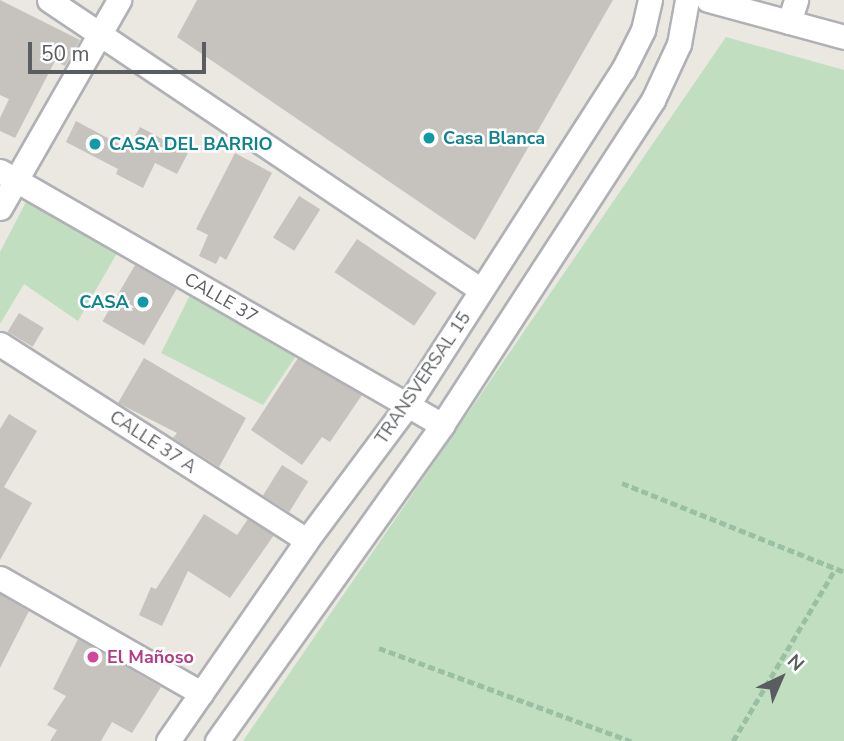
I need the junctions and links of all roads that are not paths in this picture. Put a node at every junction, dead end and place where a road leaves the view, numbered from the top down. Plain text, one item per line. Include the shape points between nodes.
1 (49, 0) edge
2 (119, 0) edge
3 (650, 0) edge
4 (687, 0) edge
5 (708, 0) edge
6 (793, 11) edge
7 (99, 35) junction
8 (844, 37) edge
9 (8, 175) edge
10 (0, 208) edge
11 (481, 290) junction
12 (0, 344) edge
13 (407, 406) junction
14 (442, 425) junction
15 (307, 540) junction
16 (0, 579) edge
17 (201, 693) junction
18 (169, 741) edge
19 (217, 741) edge

1 - 7 street
2 - 7 street
3 - 11 street, TRANSVERSAL 15 via 643,30 623,70
4 - 14 street via 679,44 653,100
5 - 6 street
6 - 8 street
7 - 9 street
7 - 11 street
9 - 10 street
9 - 13 street, CALLE 37
11 - 13 street, TRANSVERSAL 15
12 - 15 street, CALLE 37 A
13 - 14 street, CALLE 37
13 - 15 street, TRANSVERSAL 15
14 - 19 street
15 - 17 street, TRANSVERSAL 15
16 - 17 street
17 - 18 street, TRANSVERSAL 15

